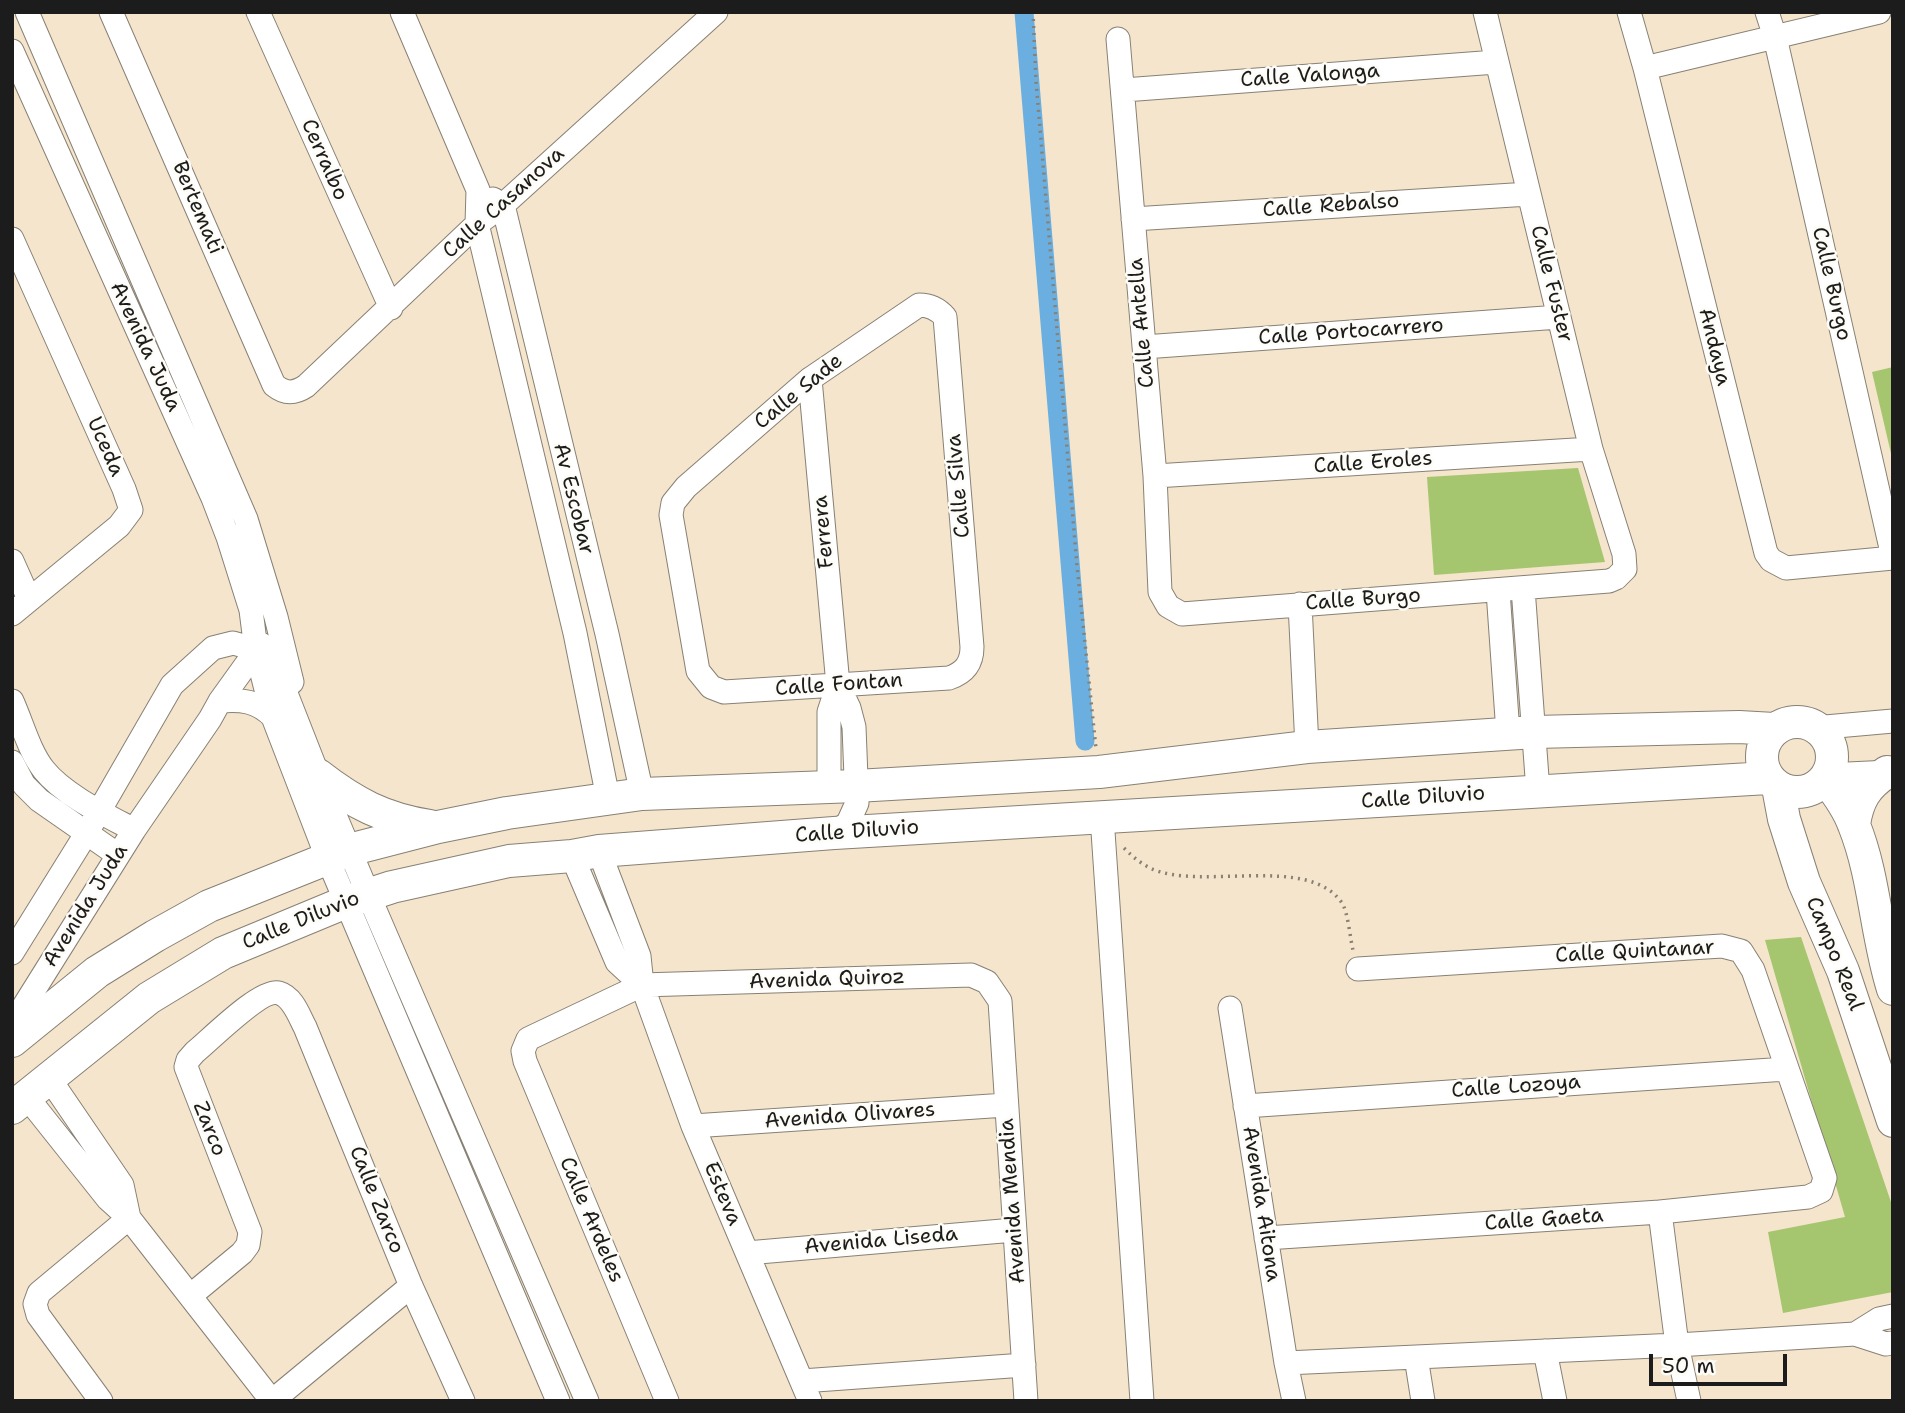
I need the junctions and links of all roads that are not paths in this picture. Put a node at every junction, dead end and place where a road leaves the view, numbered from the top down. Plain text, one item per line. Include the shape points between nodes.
1 (27, 12) edge
2 (111, 12) edge
3 (258, 12) edge
4 (402, 12) edge
5 (716, 12) edge
6 (1485, 12) edge
7 (1629, 12) edge
8 (1767, 12) edge
9 (1879, 12) edge
10 (1775, 37) junction
11 (1118, 39) dead end
12 (12, 51) edge
13 (1496, 62) junction
14 (1645, 68) junction
15 (1124, 90) junction
16 (478, 190) junction
17 (1529, 194) junction
18 (503, 205) junction
19 (1133, 219) junction
20 (477, 224) junction
21 (12, 239) edge
22 (933, 307) joint
23 (391, 308) junction
24 (1559, 317) junction
25 (1144, 348) junction
26 (810, 379) junction
27 (292, 393) joint
28 (560, 448) junction
29 (1591, 449) junction
30 (535, 462) junction
31 (1154, 477) junction
32 (246, 519) junction
33 (1624, 554) joint
34 (1893, 557) edge
35 (12, 561) edge
36 (1523, 588) junction
37 (1498, 591) junction
38 (1300, 604) junction
39 (1168, 606) joint
40 (21, 607) edge
41 (251, 610) junction
42 (213, 648) junction
43 (256, 650) junction
44 (966, 669) joint
45 (838, 685) junction
46 (711, 687) joint
47 (12, 701) edge
48 (220, 701) junction
49 (273, 717) junction
50 (1893, 721) edge
51 (1814, 728) junction
52 (1774, 729) junction
53 (1522, 732) junction
54 (1307, 747) junction
55 (12, 762) edge
56 (314, 766) junction
57 (1099, 772) junction
58 (1890, 772) edge
59 (1826, 777) junction
60 (1773, 782) junction
61 (842, 786) junction
62 (1538, 791) junction
63 (642, 794) junction
64 (608, 798) junction
65 (100, 811) junction
66 (1102, 817) junction
67 (1854, 824) junction
68 (438, 827) junction
69 (134, 830) junction
70 (834, 833) junction
71 (86, 834) junction
72 (586, 853) junction
73 (338, 854) junction
74 (118, 855) junction
75 (357, 898) junction
76 (12, 953) edge
77 (1358, 969) road end
78 (642, 985) junction
79 (1893, 989) edge
80 (289, 1000) joint
81 (1000, 1001) joint
82 (1230, 1008) dead end
83 (12, 1025) edge
84 (12, 1041) edge
85 (1786, 1069) junction
86 (29, 1094) edge
87 (1006, 1105) junction
88 (1245, 1106) junction
89 (1892, 1117) edge
90 (693, 1126) junction
91 (1821, 1191) joint
92 (1660, 1212) junction
93 (129, 1217) junction
94 (1014, 1230) junction
95 (1266, 1238) junction
96 (747, 1253) junction
97 (411, 1286) junction
98 (190, 1296) junction
99 (1893, 1317) edge
100 (1855, 1334) junction
101 (1893, 1343) edge
102 (1677, 1345) junction
103 (1545, 1351) junction
104 (1416, 1357) junction
105 (1286, 1363) junction
106 (1024, 1365) junction
107 (806, 1391) edge
108 (101, 1401) edge
109 (272, 1401) edge
110 (463, 1401) edge
111 (558, 1401) edge
112 (587, 1401) edge
113 (667, 1401) edge
114 (1026, 1401) edge
115 (1142, 1401) edge
116 (1294, 1401) edge
117 (1423, 1401) edge
118 (1555, 1401) edge
119 (1689, 1401) edge

1 - 32 street, Avenida Juda
2 - 27 street, Bertemati via 274,385
3 - 23 street, Cerralbo
4 - 16 street
5 - 18 street, Calle Casanova
6 - 13 street, Calle Fuster
7 - 14 street, Andaya
8 - 10 street, Calle Burgo
9 - 10 street
10 - 14 street
10 - 34 street, Calle Burgo
11 - 15 street, Calle Antella
12 - 41 street, Avenida Juda via 213,498
13 - 15 street, Calle Valonga
13 - 17 street, Calle Fuster
14 - 34 street, Andaya via 1766,553 1786,568
15 - 19 street, Calle Antella
16 - 18 street
16 - 20 street
17 - 19 street, Calle Rebalso
17 - 24 street, Calle Fuster
18 - 20 street, Calle Casanova
18 - 28 street, Av Escobar
19 - 25 street, Calle Antella
20 - 23 street, Calle Casanova
20 - 30 street
21 - 40 street, Uceda via 131,510 119,526
22 - 26 street, Calle Sade via 911,309
22 - 44 street, Calle Silva via 945,317 972,647
23 - 27 street, Calle Casanova via 306,386
24 - 25 street, Calle Portocarrero
24 - 29 street, Calle Fuster
25 - 31 street, Calle Antella
26 - 45 street, Ferrera
26 - 46 street, Calle Sade via 677,497 671,508 698,671
28 - 30 street
28 - 63 street, Av Escobar
29 - 31 street, Calle Eroles
29 - 33 street, Calle Fuster
30 - 64 street
31 - 39 street, Calle Antella via 1160,592
32 - 43 street, Avenida Juda via 250,559 267,630
32 - 56 street, Avenida Juda
33 - 36 street, Calle Burgo via 1625,569 1616,579
35 - 40 street
36 - 37 street, Calle Burgo
36 - 53 street
37 - 38 street, Calle Burgo
37 - 53 street
38 - 39 street, Calle Burgo via 1182,614
38 - 54 street
41 - 42 street, Avenida Juda
41 - 43 street, Avenida Juda
42 - 43 street via 233,643
42 - 65 street, Avenida Juda via 172,685
43 - 48 street, Avenida Juda
43 - 49 street, Avenida Juda
43 - 56 street, Avenida Juda via 267,655 278,673
44 - 45 street, Calle Fontan via 949,678
45 - 46 street, Calle Fontan via 724,692
45 - 61 street, Ferrera via 853,727
47 - 65 street via 44,769
48 - 49 street via 249,702
48 - 69 street, Avenida Juda
49 - 73 street, Avenida Juda
50 - 51 street
51 - 52 street via 1793,721
51 - 59 street via 1826,735 1832,749
52 - 53 street
52 - 60 street via 1763,744 1762,761
53 - 54 street
53 - 62 street
54 - 57 street
55 - 71 street via 31,793
56 - 68 street via 345,796 374,812
56 - 73 street, Avenida Juda
57 - 61 street
57 - 66 street
58 - 59 street
58 - 67 street via 1874,780 1860,799
59 - 60 street via 1812,789 1795,792
59 - 67 street, Campo Real
60 - 62 street, Calle Diluvio
60 - 89 street, Campo Real via 1804,882 1843,971
61 - 63 street
61 - 70 street, Ferrera via 857,803 848,823
62 - 66 street, Calle Diluvio
63 - 64 street
64 - 68 street
65 - 69 street
65 - 71 street, Avenida Juda
66 - 70 street, Calle Diluvio
66 - 115 street
67 - 79 street, Campo Real
68 - 73 street
69 - 74 street, Avenida Juda
70 - 72 street, Calle Diluvio
71 - 74 street
71 - 76 street, Avenida Juda
72 - 75 street, Calle Diluvio via 509,861
72 - 78 street, Esteva via 617,962
73 - 75 street, Avenida Juda
73 - 84 street via 209,906 155,936 97,972
74 - 83 street, Avenida Juda
75 - 86 street, Calle Diluvio via 196,967
75 - 111 street
75 - 112 street
77 - 85 street, Calle Quintanar via 1721,946 1741,951 1753,970
78 - 81 street, Avenida Quiroz via 971,975 987,982
78 - 90 street, Esteva
78 - 113 street, Calle Ardeles via 528,1039 523,1051
80 - 97 street, Calle Zarco via 305,1027
80 - 98 street, Zarco via 274,992 265,995 188,1060 187,1074 250,1232 242,1253
81 - 87 street, Avenida Mendia
82 - 88 street, Avenida Aitona
85 - 88 street, Calle Lozoya
85 - 91 street, Calle Quintanar via 1825,1178
86 - 93 street via 108,1199
87 - 90 street, Avenida Olivares
87 - 94 street, Avenida Mendia
88 - 95 street, Avenida Aitona
90 - 96 street, Esteva
91 - 92 street, Calle Gaeta via 1808,1197
92 - 95 street, Calle Gaeta
92 - 102 street
93 - 98 street
93 - 108 street via 39,1293 35,1304 38,1315
94 - 96 street, Avenida Liseda
94 - 106 street, Avenida Mendia
95 - 105 street, Avenida Aitona
96 - 107 street, Esteva
97 - 109 street
97 - 110 street, Calle Zarco
98 - 109 street
99 - 100 street via 1879,1319
100 - 101 street
100 - 102 street
102 - 103 street
102 - 119 street
103 - 104 street
103 - 118 street
104 - 105 street
104 - 117 street
105 - 116 street, Avenida Aitona
106 - 107 street
106 - 114 street, Avenida Mendia

